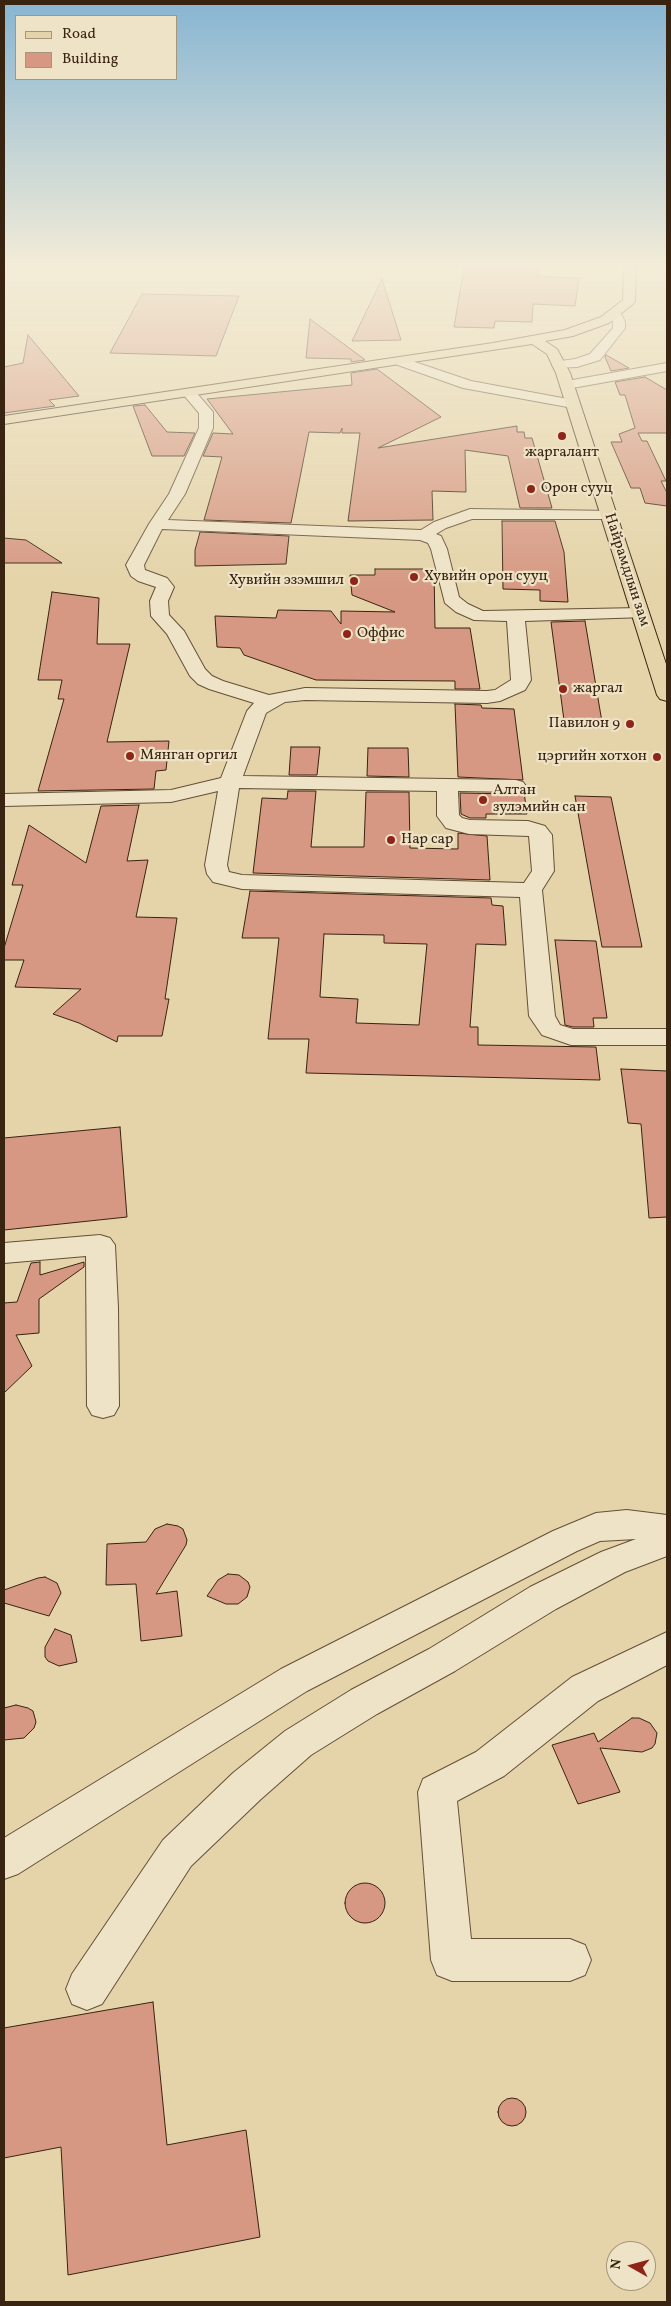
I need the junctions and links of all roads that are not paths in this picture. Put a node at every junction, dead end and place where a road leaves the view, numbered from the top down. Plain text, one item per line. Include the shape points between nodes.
1 (310, 375) edge
2 (439, 375) edge
3 (563, 375) edge
4 (622, 375) edge
5 (567, 384) junction
6 (189, 393) junction
7 (573, 404) junction
8 (4, 420) edge
9 (609, 514) junction
10 (156, 524) junction
11 (424, 535) junction
12 (640, 613) junction
13 (519, 616) junction
14 (667, 695) edge
15 (270, 701) junction
16 (230, 782) junction
17 (447, 785) junction
18 (516, 786) dead end
19 (4, 800) edge
20 (531, 890) junction
21 (667, 1037) edge
22 (4, 1253) edge
23 (103, 1406) dead end
24 (667, 1529) edge
25 (667, 1542) edge
26 (667, 1648) edge
27 (4, 1860) edge
28 (570, 1960) dead end
29 (87, 1989) dead end

1 - 6 main road
2 - 7 street via 468,385
3 - 5 main road, Найрамдлын зам
4 - 5 street
5 - 7 main road, Найрамдлын зам
6 - 8 main road
6 - 10 street via 206,412 206,428 177,494
7 - 9 main road, Найрамдлын зам
9 - 11 street via 470,514
9 - 12 main road, Найрамдлын зам
10 - 11 street
10 - 15 street via 135,565 137,572 161,582 165,587 159,600 160,616 175,631 197,672 205,680
11 - 13 street via 435,540 439,549 451,599 480,616
12 - 13 street
12 - 14 main road, Найрамдлын зам
13 - 15 street via 515,623 520,680 518,686 500,695 305,694
15 - 16 street via 257,712
16 - 17 street
16 - 19 street via 172,796
16 - 20 street via 216,865 218,874 227,880
17 - 18 street
17 - 20 street via 448,816 454,823 469,827 528,828 540,832 543,871
20 - 21 street via 542,1016 550,1030 571,1037
22 - 23 street via 100,1245 104,1308
24 - 27 street via 627,1524 596,1527 565,1541 294,1680
25 - 29 street via 613,1562 543,1598 298,1743 247,1786 178,1853
26 - 28 street via 585,1689 490,1764 437,1792 452,1960

